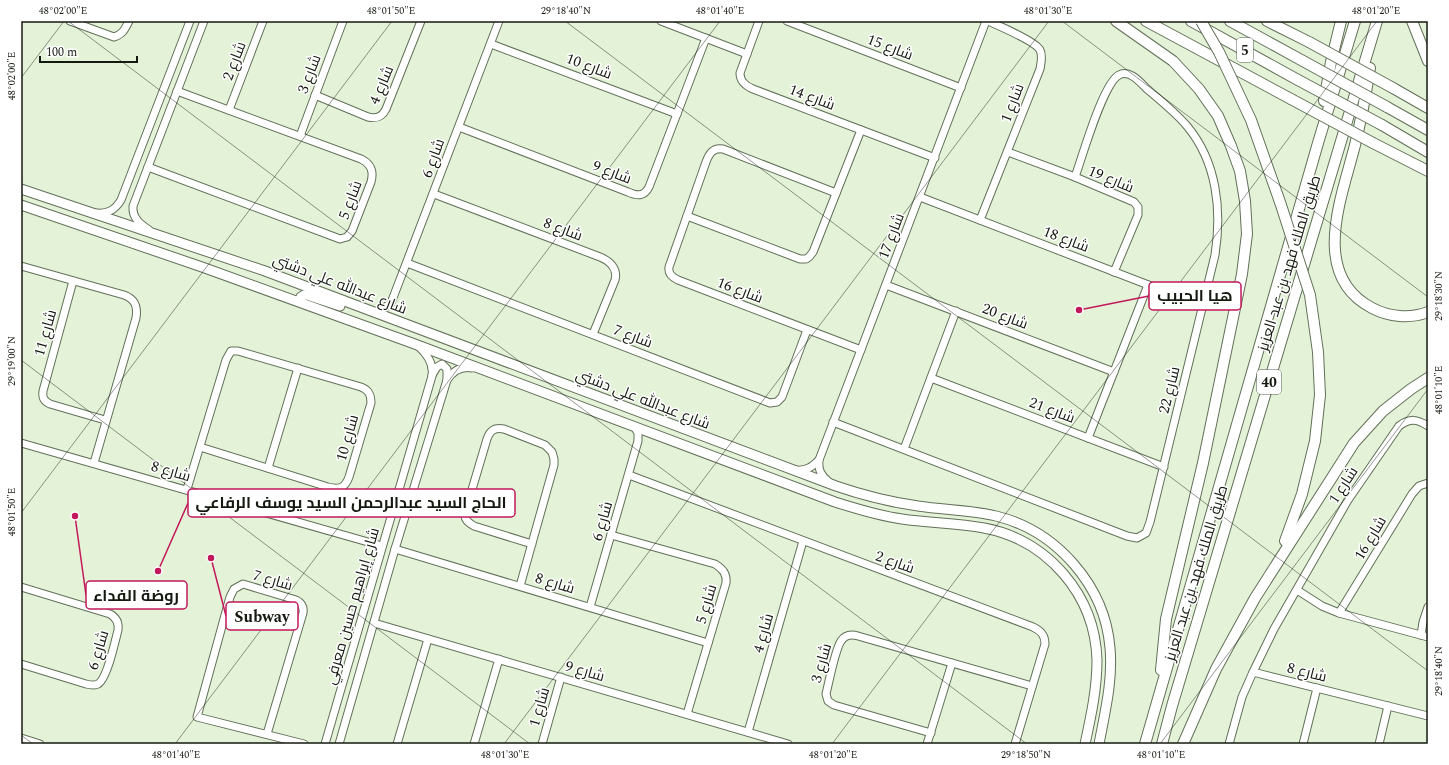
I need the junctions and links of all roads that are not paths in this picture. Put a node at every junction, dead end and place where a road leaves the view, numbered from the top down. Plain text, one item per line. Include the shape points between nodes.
1 (70, 21) edge
2 (129, 21) edge
3 (190, 21) edge
4 (204, 21) edge
5 (263, 21) edge
6 (343, 21) edge
7 (421, 21) edge
8 (499, 21) edge
9 (661, 21) edge
10 (759, 21) edge
11 (786, 21) edge
12 (987, 21) edge
13 (1116, 21) edge
14 (1146, 21) edge
15 (1191, 21) edge
16 (1202, 21) edge
17 (1230, 21) edge
18 (1341, 21) edge
19 (1355, 21) edge
20 (1377, 21) edge
21 (1412, 21) edge
22 (1271, 22) edge
23 (706, 38) junction
24 (491, 44) junction
25 (747, 54) junction
26 (1428, 61) edge
27 (961, 88) junction
28 (177, 91) junction
29 (315, 95) junction
30 (1428, 108) edge
31 (229, 110) junction
32 (678, 114) junction
33 (154, 115) junction
34 (459, 127) junction
35 (861, 130) junction
36 (1428, 130) edge
37 (300, 136) junction
38 (1318, 144) junction
39 (1008, 152) junction
40 (1428, 152) edge
41 (935, 158) junction
42 (1410, 163) junction
43 (148, 167) junction
44 (1428, 171) edge
45 (1428, 174) edge
46 (1075, 178) junction
47 (21, 189) edge
48 (836, 193) junction
49 (434, 194) junction
50 (137, 197) junction
51 (920, 197) junction
52 (21, 205) edge
53 (89, 212) junction
54 (687, 216) junction
55 (980, 220) junction
56 (160, 236) junction
57 (407, 263) junction
58 (21, 266) edge
59 (212, 271) junction
60 (1114, 272) junction
61 (287, 280) junction
62 (73, 281) junction
63 (886, 285) junction
64 (1148, 285) junction
65 (299, 301) junction
66 (391, 303) junction
67 (1203, 306) junction
68 (956, 311) junction
69 (1428, 312) edge
70 (377, 313) junction
71 (395, 320) junction
72 (808, 330) junction
73 (593, 334) junction
74 (412, 343) junction
75 (861, 350) junction
76 (298, 368) junction
77 (483, 370) junction
78 (1114, 372) junction
79 (432, 376) junction
80 (931, 378) junction
81 (1428, 378) edge
82 (447, 380) junction
83 (105, 420) junction
84 (833, 422) junction
85 (634, 426) junction
86 (1428, 426) edge
87 (652, 432) junction
88 (1088, 438) junction
89 (638, 441) junction
90 (21, 442) edge
91 (200, 447) junction
92 (904, 449) junction
93 (819, 460) junction
94 (94, 462) junction
95 (1164, 467) junction
96 (268, 468) junction
97 (790, 469) junction
98 (629, 475) junction
99 (1428, 483) edge
100 (836, 486) junction
101 (187, 490) junction
102 (905, 504) junction
103 (847, 506) junction
104 (611, 535) junction
105 (803, 541) junction
106 (532, 544) junction
107 (382, 546) junction
108 (396, 549) junction
109 (1266, 579) junction
110 (520, 586) junction
111 (21, 587) edge
112 (1297, 590) junction
113 (590, 607) junction
114 (1428, 607) edge
115 (1339, 614) junction
116 (374, 623) junction
117 (1425, 636) edge
118 (428, 639) junction
119 (708, 642) junction
120 (498, 659) junction
121 (952, 663) junction
122 (21, 664) edge
123 (1253, 672) junction
124 (561, 677) junction
125 (1032, 686) junction
126 (1317, 688) junction
127 (1158, 696) junction
128 (1388, 706) junction
129 (687, 714) junction
130 (1428, 716) edge
131 (1090, 721) junction
132 (748, 732) junction
133 (931, 733) junction
134 (267, 734) junction
135 (21, 738) edge
136 (40, 744) edge
137 (304, 744) edge
138 (325, 744) edge
139 (339, 744) edge
140 (397, 744) edge
141 (474, 744) edge
142 (542, 744) edge
143 (788, 744) edge
144 (927, 744) edge
145 (1016, 744) edge
146 (1085, 744) edge
147 (1093, 744) edge
148 (1099, 744) edge
149 (1145, 744) edge
150 (1162, 744) edge
151 (1183, 744) edge
152 (1229, 744) edge
153 (1303, 744) edge
154 (1378, 744) edge

1 - 2 street via 114,37 125,30
3 - 33 street
4 - 28 street
5 - 31 street, شارع 2
6 - 29 street, شارع 3
7 - 29 street, شارع 4 via 382,116 368,117
8 - 24 street, شارع 6
9 - 23 street
10 - 25 street, شارع 14
11 - 27 street, شارع 15
12 - 27 street, شارع 17
12 - 39 street, شارع 1 via 1034,44 1042,55 1040,69
13 - 127 highway via 1173,61 1199,89 1218,116 1240,171 1246,214 1247,234 1242,274 1203,463 1166,619
14 - 42 highway, bridge
15 - 40 highway, 5, bridge
16 - 109 highway, bridge via 1251,120 1281,205 1310,295 1318,352 1320,395 1315,441 1302,494 1286,539
17 - 36 highway, 5, bridge
18 - 38 highway via 1326,89
19 - 38 highway, طريق الملك فهد بن عبد العزيز / 40
20 - 69 highway via 1362,113 1336,219 1335,256 1339,271 1347,285 1370,307 1401,316
20 - 150 highway, طريق الملك فهد بن عبد العزيز / 40
21 - 26 highway
22 - 30 highway, bridge
23 - 25 street
23 - 32 street, شارع 9
24 - 32 street, شارع 10
24 - 34 street, شارع 6
25 - 35 street, شارع 14 via 740,76 746,85
27 - 41 street, شارع 17
28 - 31 street, شارع 5
28 - 43 street
29 - 37 street, شارع 3
31 - 37 street, شارع 5
32 - 34 street, شارع 9 via 648,188 640,195
33 - 50 street via 150,135 128,196 131,199
33 - 53 street via 119,204 109,212
34 - 49 street, شارع 6
35 - 41 street, شارع 14
35 - 48 street
37 - 43 street, شارع 5 via 361,159 372,168 372,182 352,231 345,238 333,237
38 - 127 highway, طريق الملك فهد بن عبد العزيز / 40
39 - 46 street, شارع 19
39 - 55 street, شارع 1
41 - 51 street, شارع 17
42 - 44 highway
42 - 45 highway
43 - 50 street
46 - 60 street, شارع 19 via 1132,200 1138,207 1137,218
46 - 67 street, شارع 22 via 1109,86 1118,75 1130,75 1181,119 1192,132 1207,158 1214,180 1217,240
47 - 53 main road, شارع عبدالله علي دشتي
48 - 54 street via 813,252 804,259
48 - 54 street, شارع 16 via 718,148 707,159
49 - 57 street, شارع 6
49 - 73 street, شارع 8 via 610,263 615,271 615,280
50 - 56 street via 133,210 136,218
51 - 55 street, شارع 18
51 - 63 street, شارع 17
52 - 59 main road, شارع عبدالله علي دشتي
53 - 56 main road, شارع عبدالله علي دشتي
54 - 72 street, شارع 16 via 669,266 671,275 678,280
55 - 60 street, شارع 18
56 - 61 main road, شارع عبدالله علي دشتي
57 - 66 street, شارع 6
57 - 73 street, شارع 7
58 - 62 street
59 - 61 main road via 234,272 287,292 293,286
59 - 65 main road, شارع عبدالله علي دشتي
60 - 64 street, شارع 18
61 - 70 main road, شارع عبدالله علي دشتي
62 - 83 street, شارع 11 via 42,397 50,404
62 - 83 street via 130,297 137,307 136,318
63 - 68 street, شارع 20
63 - 75 street, شارع 17
64 - 67 street, شارع 18
64 - 78 street
65 - 70 main road via 304,294 353,310
65 - 74 main road, شارع عبدالله علي دشتي
66 - 70 street
66 - 71 street
67 - 95 street, شارع 22
68 - 78 street, شارع 20
68 - 80 street
70 - 71 main road, شارع عبدالله علي دشتي
71 - 97 main road, شارع عبدالله علي دشتي
72 - 73 street, شارع 7 via 784,393 779,400 772,403
72 - 75 street, شارع 16
74 - 77 main road, شارع عبدالله علي دشتي
74 - 79 street via 429,359
75 - 84 street, شارع 17
76 - 91 street, شارع 10 via 238,350 230,352
76 - 96 street
76 - 96 street, شارع 10 via 361,387 370,393 370,403 349,478 343,487 337,489
77 - 82 street via 463,368
77 - 85 main road, شارع عبدالله علي دشتي
78 - 88 street
79 - 82 street via 442,364 447,369
79 - 107 street, شارع إبراهيم حسين معرفي
80 - 88 street, شارع 21
80 - 92 street
81 - 109 highway via 1395,401 1354,443
82 - 108 street, شارع إبراهيم حسين معرفي
83 - 94 street
84 - 92 street, شارع 22
84 - 93 street, شارع 17
85 - 87 main road, شارع عبدالله علي دشتي
85 - 89 street, شارع 6 via 638,433
86 - 112 street, شارع 1 via 1413,419 1395,431 1348,500
87 - 89 street
87 - 103 main road, شارع عبدالله علي دشتي
88 - 95 street, شارع 21
89 - 98 street, شارع 6
90 - 94 street, شارع 8
91 - 96 street, شارع 10
91 - 101 street, شارع 10
92 - 95 street, شارع 22 via 1134,538 1143,536 1148,528
93 - 97 street via 807,469
93 - 100 street via 821,474
94 - 101 street, شارع 8
97 - 100 main road, شارع عبدالله علي دشتي
98 - 104 street, شارع 6
98 - 105 street, شارع 2
99 - 115 street, شارع 16 via 1419,486 1412,494
100 - 102 main road, شارع عبدالله علي دشتي
101 - 107 street, شارع 8
102 - 103 main road via 909,509 903,513 861,505
102 - 148 main road, شارع عبدالله علي دشتي via 968,511 1011,521 1048,540 1076,566 1100,608 1110,647 1110,679
103 - 131 main road, شارع عبدالله علي دشتي via 900,519 995,531 1019,540 1052,562 1079,596 1093,631 1096,670
104 - 113 street, شارع 6
104 - 119 street, شارع 5 via 715,564 722,569 726,584
105 - 125 street, شارع 2 via 1038,630 1044,635 1045,644
105 - 132 street, شارع 4
106 - 106 street via 474,526 465,518 487,439 493,430 504,429 542,443 554,456 554,465
106 - 110 street
107 - 138 street, شارع إبراهيم حسين معرفي
108 - 110 street, شارع 8
108 - 116 street, شارع إبراهيم حسين معرفي
109 - 151 highway via 1216,669
110 - 113 street, شارع 8
111 - 122 street, شارع 6 via 110,614 117,620 118,627 104,678 93,686
112 - 115 street
112 - 123 street, شارع 1
113 - 119 street, شارع 8
114 - 117 street via 1423,622
115 - 117 street
116 - 118 street, شارع 9
116 - 139 street, شارع إبراهيم حسين معرفي
118 - 120 street, شارع 9
118 - 140 street
119 - 129 street, شارع 5
120 - 124 street, شارع 9
120 - 141 street
121 - 125 street, شارع 3
121 - 133 street
121 - 133 street, شارع 3 via 853,635 842,639 838,648 826,694 828,701 834,705
123 - 126 street, شارع 8
123 - 152 street via 1238,710
124 - 129 street, شارع 9
124 - 142 street, شارع 1
125 - 145 street, شارع 2
126 - 128 street, شارع 8
126 - 153 street
127 - 149 highway, طريق الملك فهد بن عبد العزيز / 40
128 - 130 street, شارع 8
128 - 154 street
129 - 132 street, شارع 9
131 - 146 main road, شارع عبدالله علي دشتي
131 - 147 main road via 1096,723
132 - 143 street, شارع 9
133 - 144 street
134 - 134 street, شارع 7 via 304,608 296,600 244,584 234,590 230,597 197,717
134 - 137 street, شارع 7
135 - 136 street

